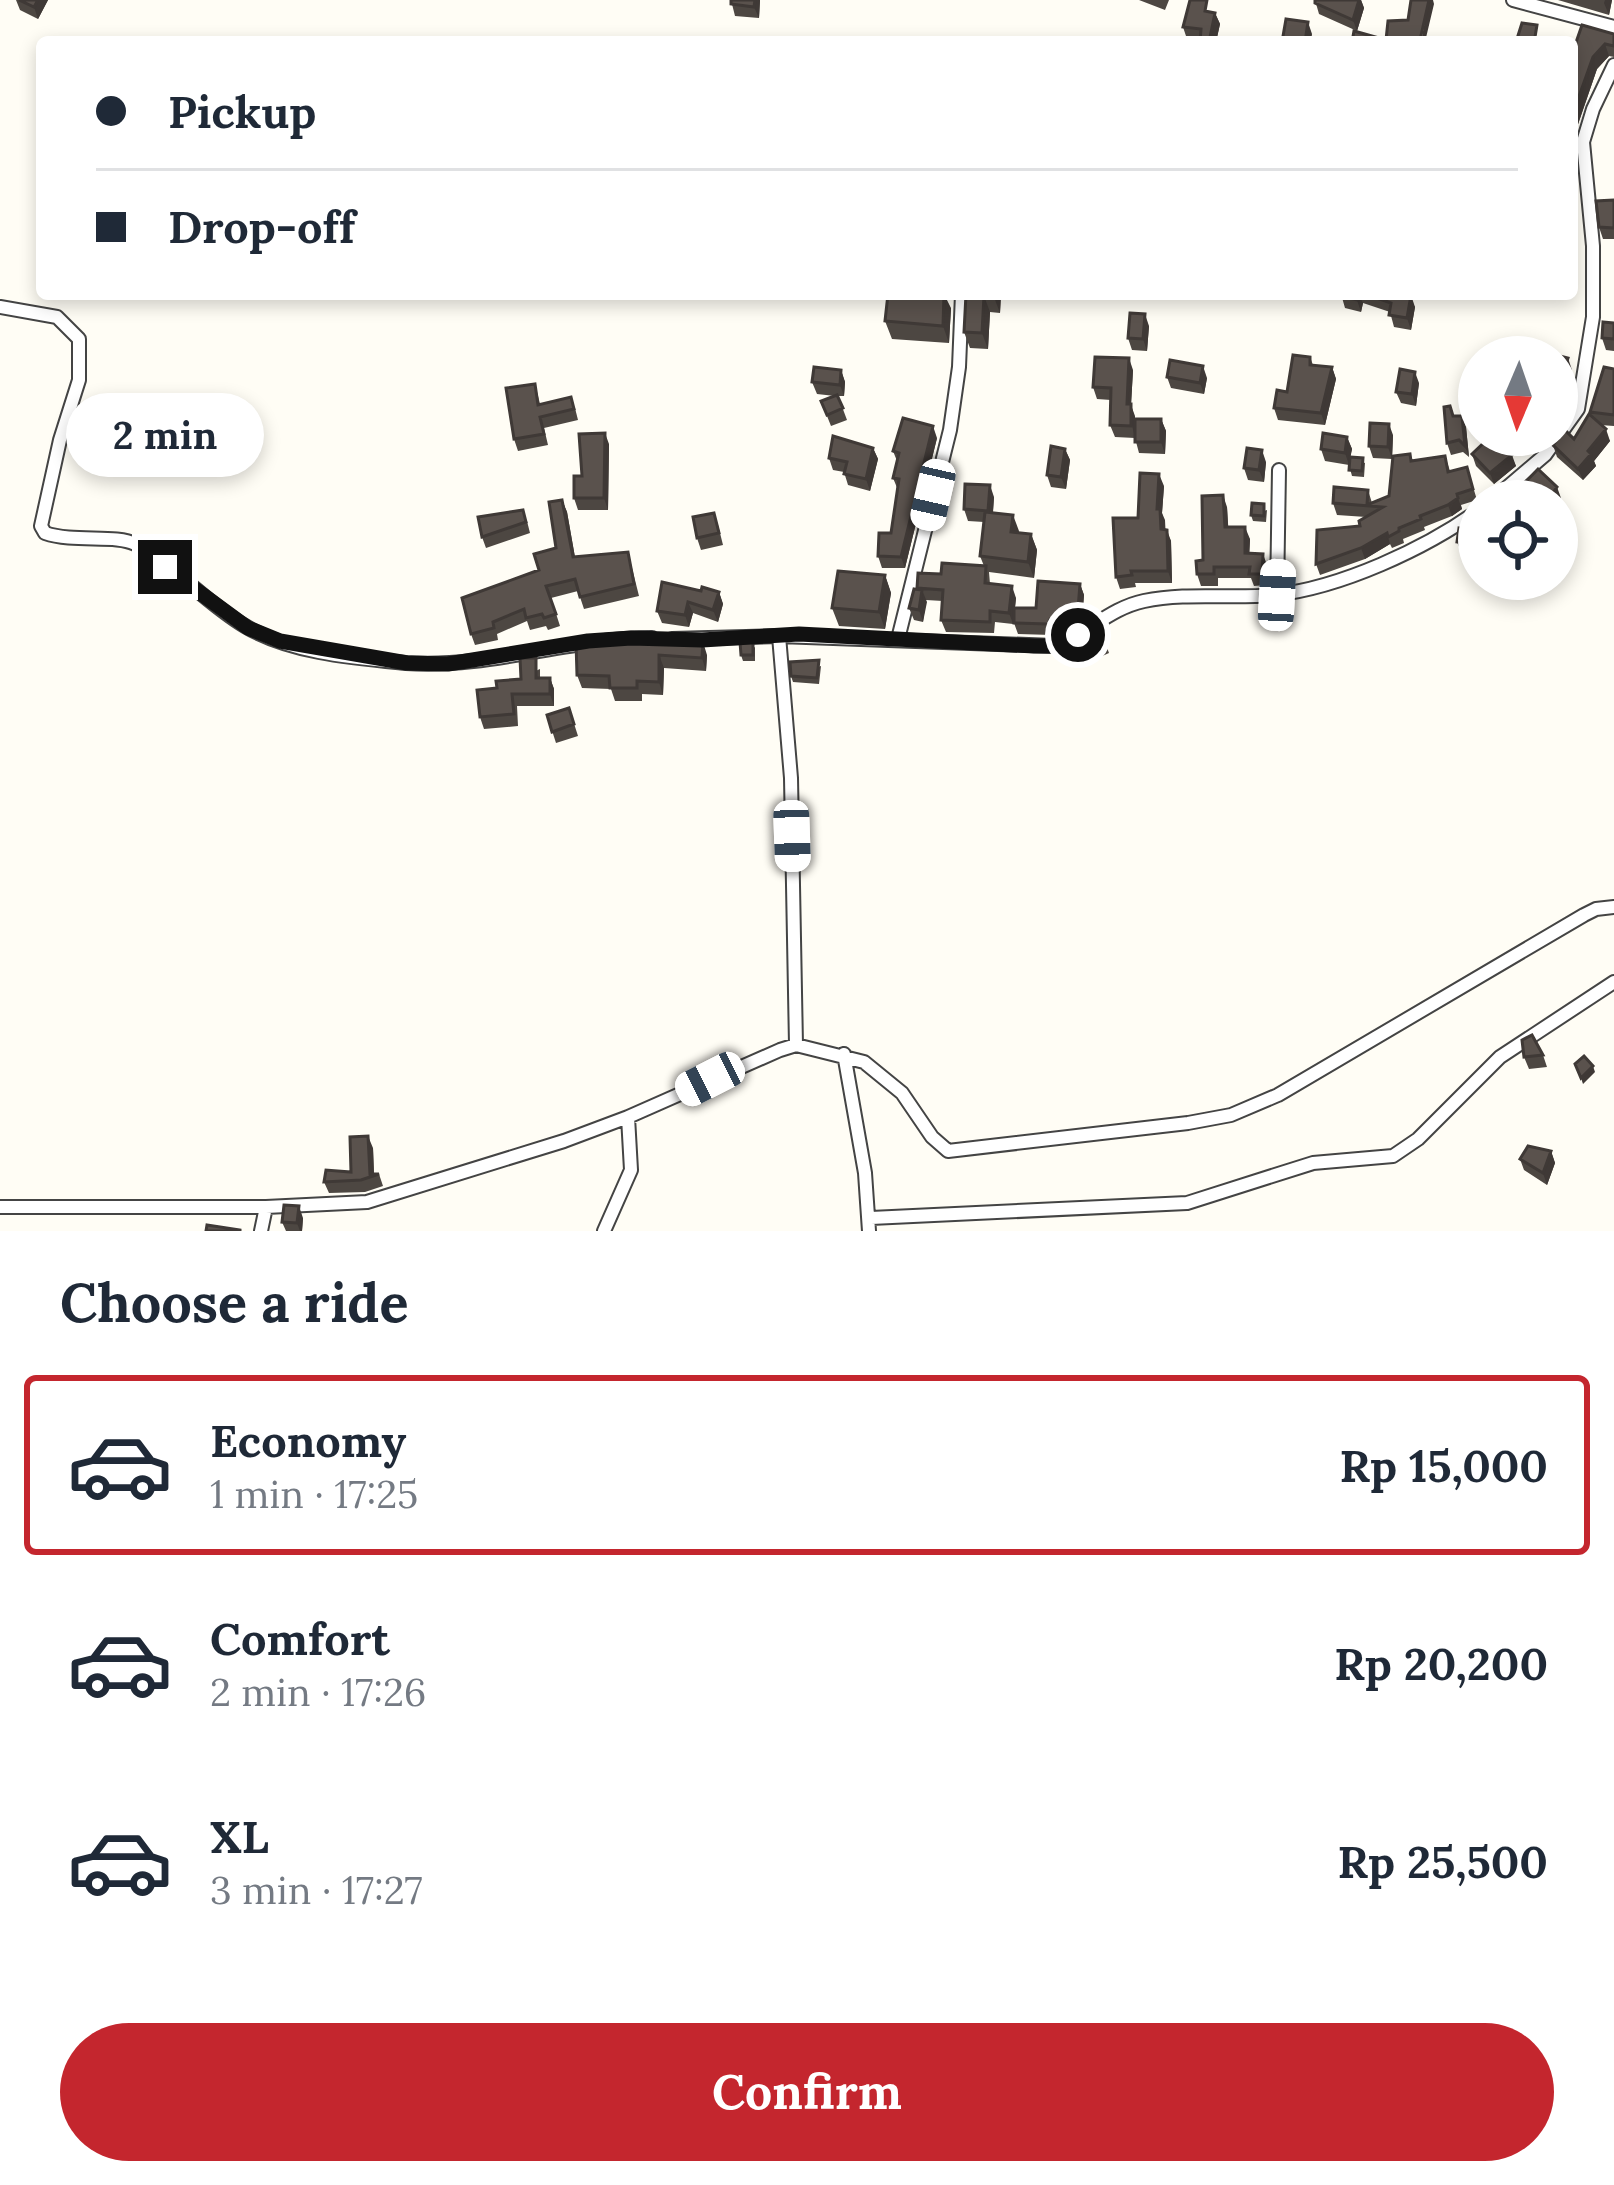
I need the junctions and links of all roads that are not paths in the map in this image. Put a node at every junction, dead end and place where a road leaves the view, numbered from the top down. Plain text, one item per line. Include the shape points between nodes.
1 (1514, 0) edge
2 (1614, 27) edge
3 (1614, 64) edge
4 (1578, 141) edge
5 (962, 300) edge
6 (0, 307) edge
7 (1279, 470) dead end
8 (1516, 480) edge
9 (1458, 523) edge
10 (1277, 595) junction
11 (779, 636) junction
12 (898, 639) junction
13 (1614, 908) edge
14 (1614, 982) edge
15 (796, 1045) junction
16 (844, 1054) junction
17 (628, 1117) junction
18 (0, 1207) edge
19 (266, 1208) junction
20 (870, 1225) edge
21 (261, 1231) edge
22 (604, 1231) edge

1 - 2 street
3 - 4 street
4 - 8 street via 1594,276 1585,384 1578,409 1545,455
5 - 12 street via 950,430
6 - 11 street via 56,317 79,339 80,380 42,530 130,542 248,628 335,653 448,664 611,639
7 - 10 street
9 - 10 street via 1352,576
10 - 12 street via 1145,600 1054,646
11 - 12 street
11 - 15 street via 791,778
13 - 16 street via 1596,908 1278,1095 1211,1119 948,1151 891,1082
14 - 20 street via 1500,1057 1393,1156 1313,1163 1187,1203
15 - 16 street
15 - 17 street
16 - 20 street
17 - 19 street via 387,1198
17 - 22 street via 631,1170
18 - 19 street
19 - 21 street

